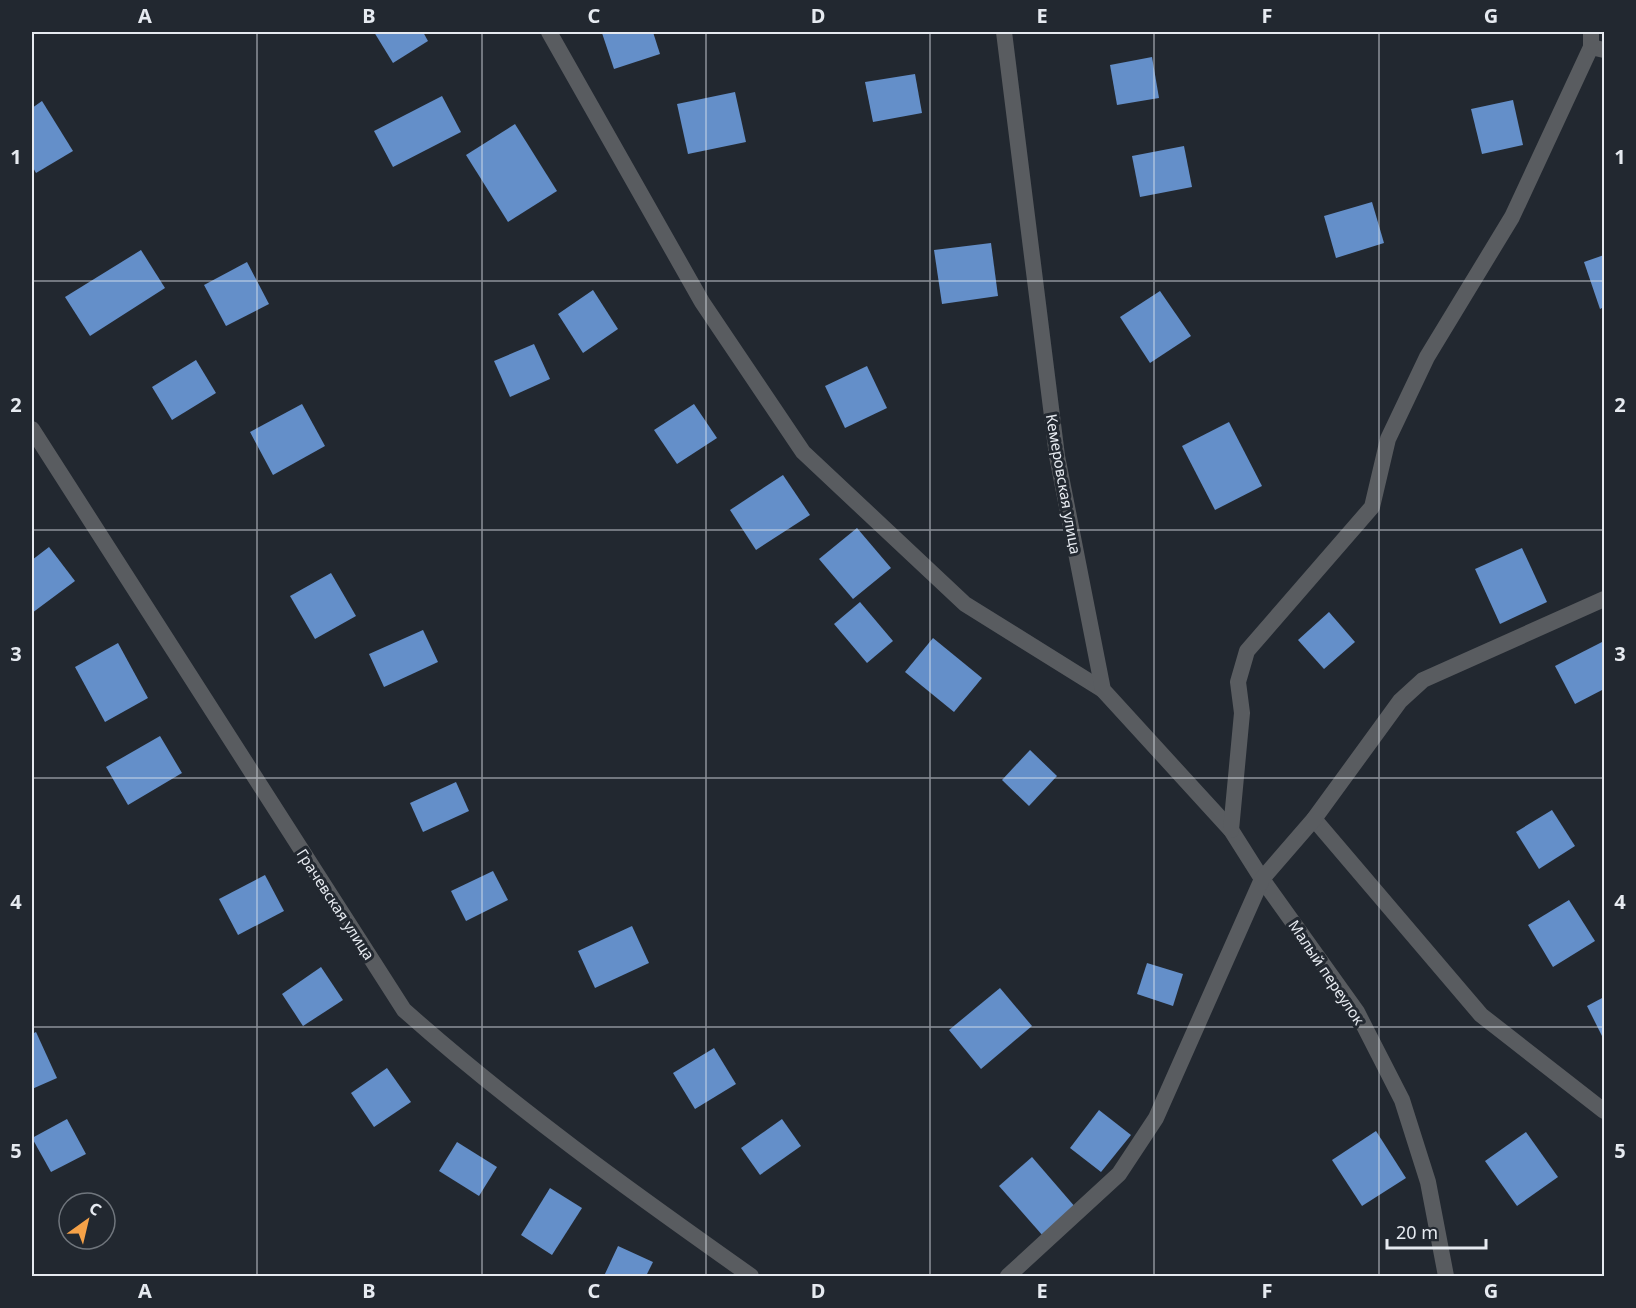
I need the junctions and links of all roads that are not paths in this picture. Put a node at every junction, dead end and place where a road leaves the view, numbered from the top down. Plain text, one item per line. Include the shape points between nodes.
1 (549, 32) edge
2 (1004, 32) edge
3 (1596, 43) edge
4 (32, 429) edge
5 (1605, 598) edge
6 (1102, 690) junction
7 (1314, 819) junction
8 (1231, 830) junction
9 (1262, 879) junction
10 (1605, 1111) edge
11 (751, 1276) edge
12 (1008, 1276) edge
13 (1446, 1276) edge

1 - 6 street via 702,302 803,452 965,604
2 - 6 street, Кемеровская улица via 1057,456
3 - 8 street via 1512,217 1427,357 1388,439 1372,507 1247,651 1238,682 1242,713
4 - 11 street, Грачевская улица via 404,1010 448,1050 615,1180
5 - 7 street via 1423,680 1400,701
6 - 8 street
7 - 9 street
7 - 10 street via 1481,1015
8 - 9 street
9 - 12 street via 1156,1118 1119,1174
9 - 13 street, Малый переулок via 1358,1012 1402,1100 1428,1182

